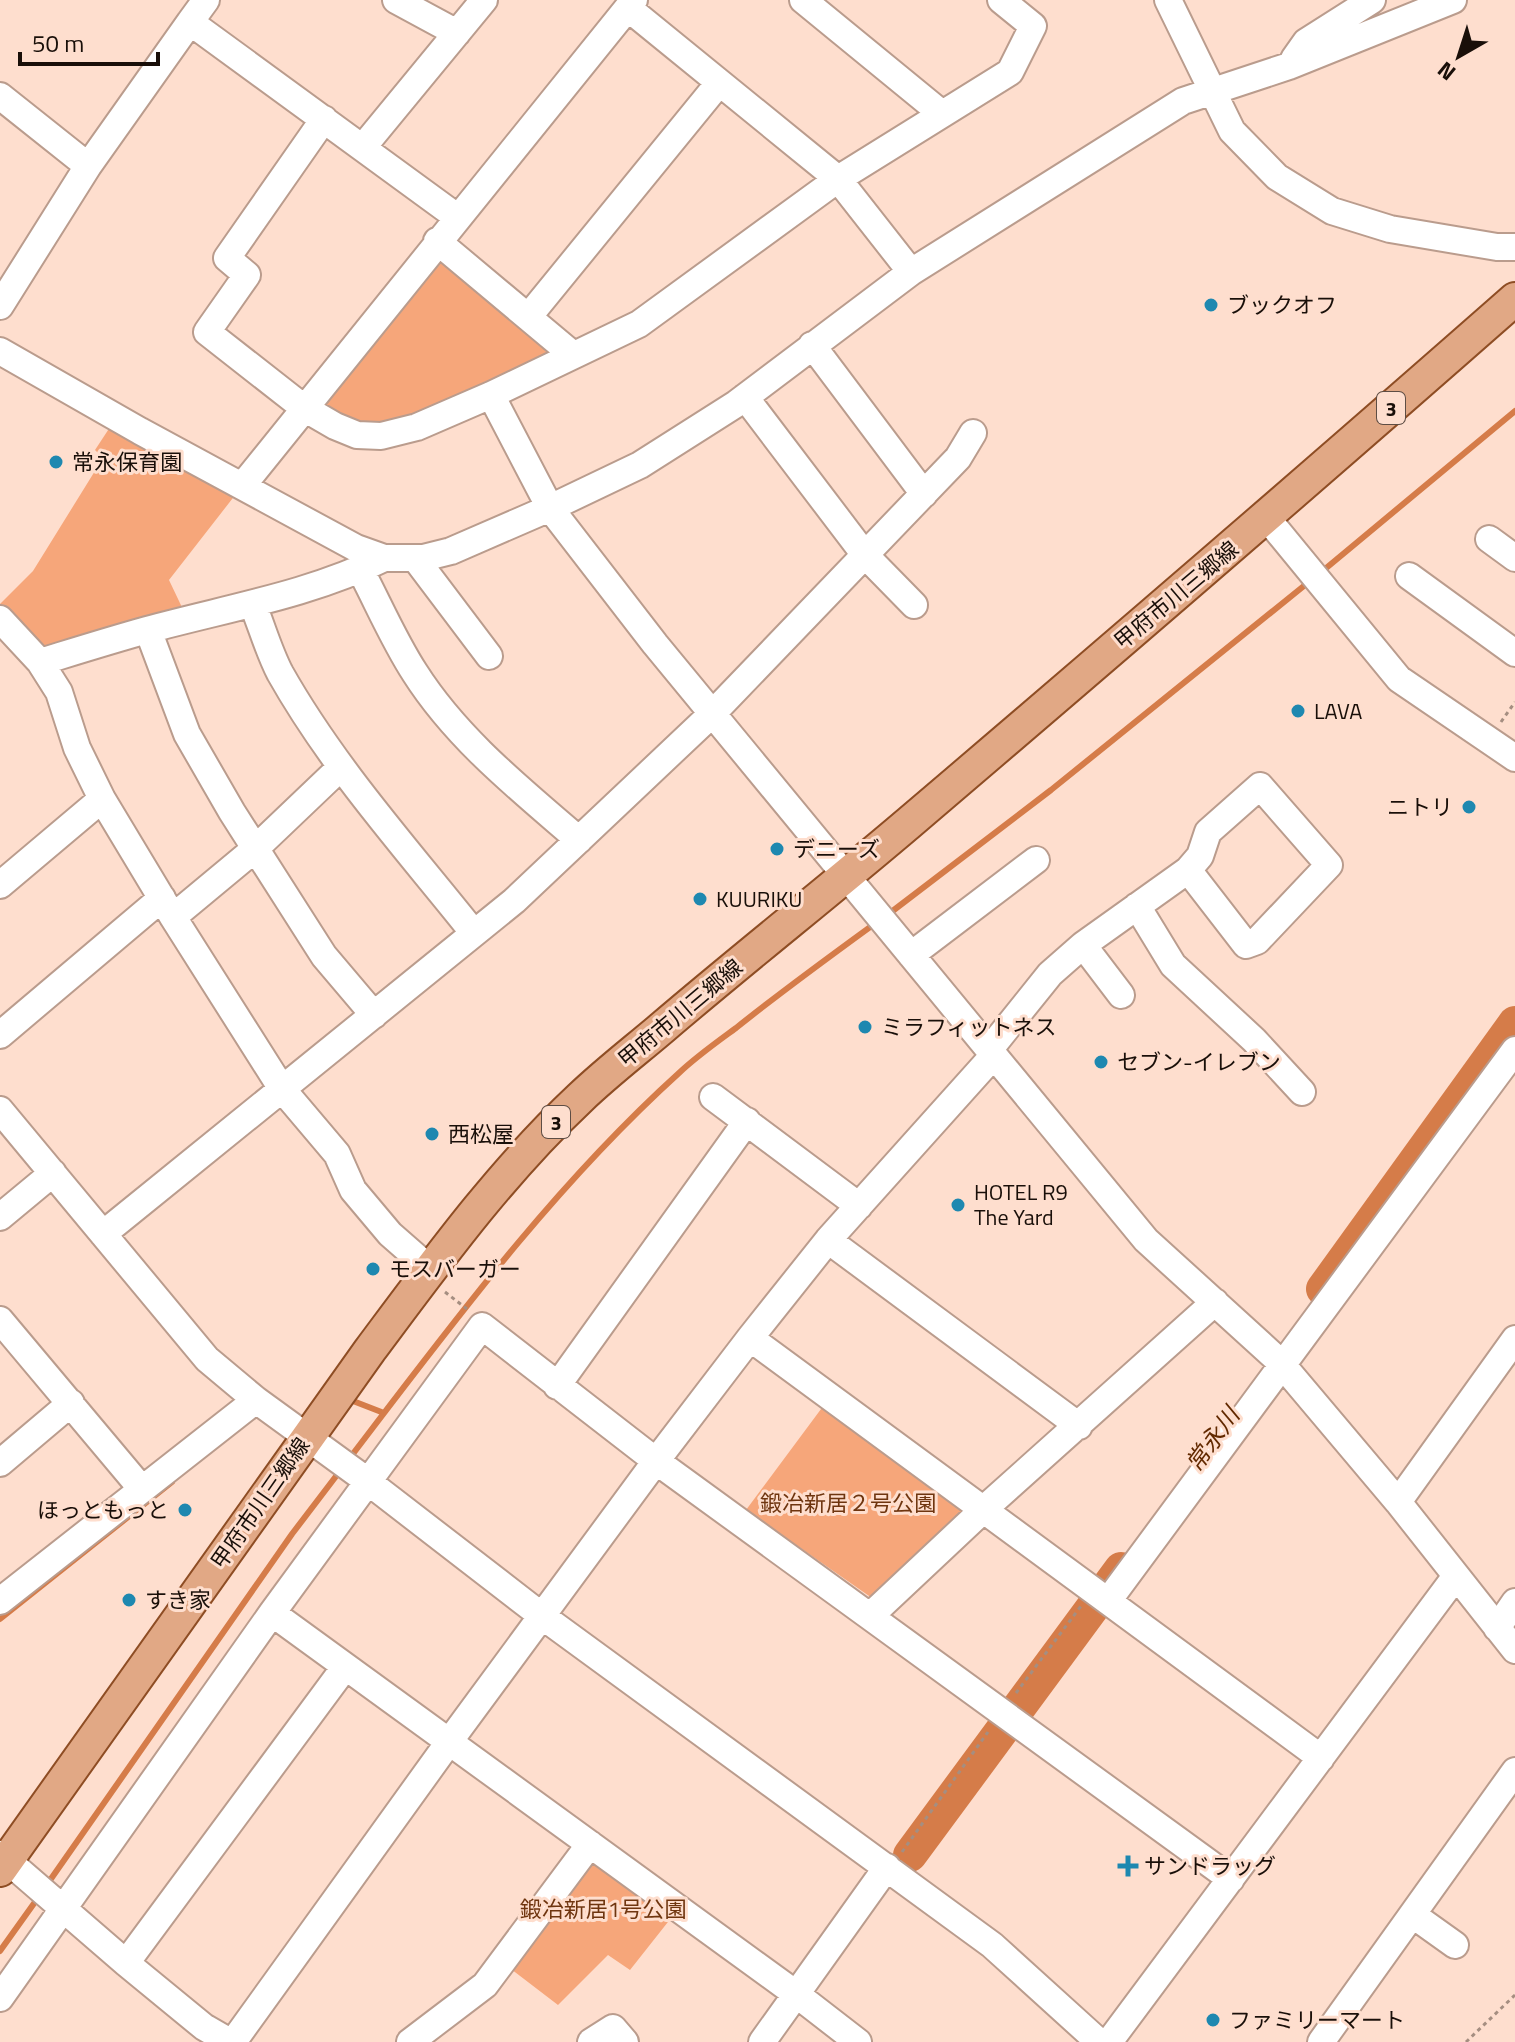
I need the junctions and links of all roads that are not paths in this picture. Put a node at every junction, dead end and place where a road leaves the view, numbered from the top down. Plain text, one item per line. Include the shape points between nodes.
1 (206, 0) edge
2 (396, 0) edge
3 (484, 0) edge
4 (803, 0) edge
5 (1001, 0) edge
6 (1168, 0) edge
7 (1372, 0) edge
8 (1453, 0) edge
9 (631, 4) edge
10 (190, 22) junction
11 (457, 33) junction
12 (1289, 66) junction
13 (719, 83) junction
14 (1213, 91) junction
15 (0, 96) edge
16 (941, 113) junction
17 (324, 119) junction
18 (363, 147) junction
19 (88, 166) junction
20 (838, 179) junction
21 (457, 217) junction
22 (437, 241) junction
23 (1515, 247) edge
24 (911, 272) junction
25 (1515, 299) edge
26 (0, 306) edge
27 (529, 316) junction
28 (812, 345) junction
29 (0, 351) edge
30 (572, 354) junction
31 (491, 395) junction
32 (745, 397) junction
33 (304, 408) junction
34 (973, 433) dead end
35 (243, 485) junction
36 (924, 494) junction
37 (550, 508) junction
38 (1266, 517) junction
39 (1489, 539) dead end
40 (865, 555) junction
41 (415, 558) junction
42 (1515, 558) edge
43 (372, 564) junction
44 (1409, 576) dead end
45 (253, 605) junction
46 (914, 605) dead end
47 (0, 619) edge
48 (148, 630) junction
49 (1515, 653) edge
50 (489, 656) dead end
51 (40, 662) junction
52 (713, 713) junction
53 (1515, 758) edge
54 (341, 767) junction
55 (102, 799) junction
56 (579, 840) junction
57 (256, 848) junction
58 (1036, 860) dead end
59 (1188, 870) junction
60 (0, 885) edge
61 (856, 885) junction
62 (1137, 906) junction
63 (167, 907) junction
64 (473, 932) junction
65 (1083, 945) junction
66 (911, 955) junction
67 (1121, 995) dead end
68 (374, 1015) junction
69 (0, 1035) edge
70 (1515, 1050) edge
71 (992, 1052) junction
72 (282, 1089) junction
73 (1302, 1092) dead end
74 (713, 1097) dead end
75 (0, 1110) edge
76 (747, 1121) junction
77 (53, 1173) junction
78 (859, 1206) junction
79 (0, 1217) edge
80 (103, 1234) junction
81 (828, 1240) junction
82 (438, 1281) junction
83 (1215, 1302) junction
84 (0, 1321) edge
85 (750, 1338) junction
86 (1515, 1339) edge
87 (1276, 1357) junction
88 (557, 1386) junction
89 (256, 1400) junction
90 (71, 1403) junction
91 (1079, 1426) junction
92 (316, 1444) junction
93 (656, 1461) junction
94 (0, 1463) edge
95 (365, 1480) junction
96 (141, 1488) junction
97 (1398, 1502) junction
98 (984, 1509) junction
99 (1456, 1576) junction
100 (1102, 1597) junction
101 (0, 1601) edge
102 (1515, 1602) edge
103 (272, 1613) junction
104 (542, 1616) junction
105 (870, 1616) junction
106 (1497, 1628) junction
107 (1515, 1650) edge
108 (345, 1667) junction
109 (449, 1742) junction
110 (1321, 1758) junction
111 (1515, 1771) edge
112 (590, 1844) junction
113 (8, 1866) edge
114 (887, 1867) junction
115 (1231, 1879) junction
116 (61, 1907) junction
117 (1413, 1915) junction
118 (1455, 1945) dead end
119 (126, 1963) junction
120 (796, 1994) junction
121 (0, 1998) edge
122 (232, 2042) edge
123 (410, 2042) edge
124 (591, 2042) edge
125 (625, 2042) edge
126 (762, 2042) edge
127 (858, 2042) edge
128 (1099, 2042) edge
129 (1109, 2042) edge
130 (1321, 2042) edge

1 - 10 street
2 - 11 street
3 - 11 street
4 - 16 street
5 - 16 street via 1033,26 1010,72
6 - 14 street
7 - 12 street via 1306,42
8 - 12 street
9 - 13 street
9 - 21 street
10 - 17 street
10 - 19 street
11 - 18 street
12 - 14 street
13 - 20 street
13 - 27 street
14 - 23 street via 1232,131 1277,177 1332,211 1390,229
14 - 24 street via 1183,101
15 - 19 street
16 - 20 street
17 - 18 street
17 - 33 street via 227,258 247,275 207,332
18 - 21 street
19 - 26 street
20 - 24 street
20 - 30 street via 639,324
21 - 22 street
22 - 27 street
22 - 33 street
24 - 28 street
25 - 38 main road, 甲府市川三郷線 / 3
27 - 30 street
28 - 32 street
28 - 36 street
29 - 35 street
30 - 31 street
31 - 33 street via 417,427 381,436 357,435
31 - 37 street
32 - 37 street via 640,465
32 - 40 street
33 - 35 street
34 - 36 street
35 - 43 street via 356,548
36 - 40 street
37 - 41 street via 451,551
37 - 52 street
38 - 53 street via 1399,679
38 - 61 main road, 甲府市川三郷線 / 3
39 - 42 street
40 - 46 street
40 - 52 street
41 - 43 street
41 - 50 street
43 - 45 street
43 - 56 street via 415,673 461,733
44 - 49 street
45 - 48 street
45 - 54 street via 279,670
47 - 51 street
48 - 51 street
48 - 57 street via 187,734
51 - 55 street via 59,692 77,748
52 - 56 street
52 - 61 street
54 - 57 street
54 - 64 street
55 - 60 street
55 - 63 street
56 - 64 street
57 - 63 street
57 - 68 street via 324,956
58 - 66 street
59 - 59 street via 1246,945 1257,941 1329,865 1260,786 1208,832 1200,856
59 - 62 street
61 - 66 street
61 - 82 main road, 甲府市川三郷線 / 3 via 715,983 582,1096 510,1172
62 - 65 street
62 - 73 street via 1173,965
63 - 69 street
63 - 72 street
64 - 68 street
65 - 67 street
65 - 71 street via 1050,974
66 - 71 street
68 - 72 street
70 - 87 street
71 - 78 street
71 - 83 street via 1146,1240
72 - 80 street
72 - 82 street via 337,1154 353,1190
74 - 76 street
75 - 77 street
76 - 78 street
76 - 88 street
77 - 79 street
77 - 80 street
78 - 81 street
80 - 89 street via 207,1359
81 - 85 street
81 - 91 street
82 - 92 main road, 甲府市川三郷線 / 3
83 - 87 street
83 - 91 street
84 - 90 street
85 - 93 street
85 - 98 street
86 - 97 street
87 - 97 street
87 - 100 street
88 - 93 street
88 - 95 street via 482,1326
89 - 92 street
89 - 96 street
90 - 94 street
90 - 96 street
91 - 98 street
92 - 95 street
92 - 113 main road, 甲府市川三郷線 / 3
93 - 104 street
93 - 105 street
95 - 103 street
95 - 104 street
96 - 101 street
97 - 99 street
98 - 100 street
98 - 105 street
99 - 106 street
99 - 110 street
100 - 110 street
102 - 106 street
103 - 108 street
103 - 116 street
104 - 109 street
104 - 114 street
105 - 115 street
106 - 107 street
108 - 109 street
108 - 119 street
109 - 112 street
109 - 122 street
110 - 115 street
111 - 117 street
112 - 120 street
112 - 123 street via 485,1985
113 - 116 street
114 - 120 street
114 - 128 street via 992,1945
115 - 129 street
116 - 119 street
116 - 121 street
117 - 118 street
117 - 130 street
119 - 122 street via 204,2027
120 - 126 street
120 - 127 street
124 - 125 street via 613,2028

